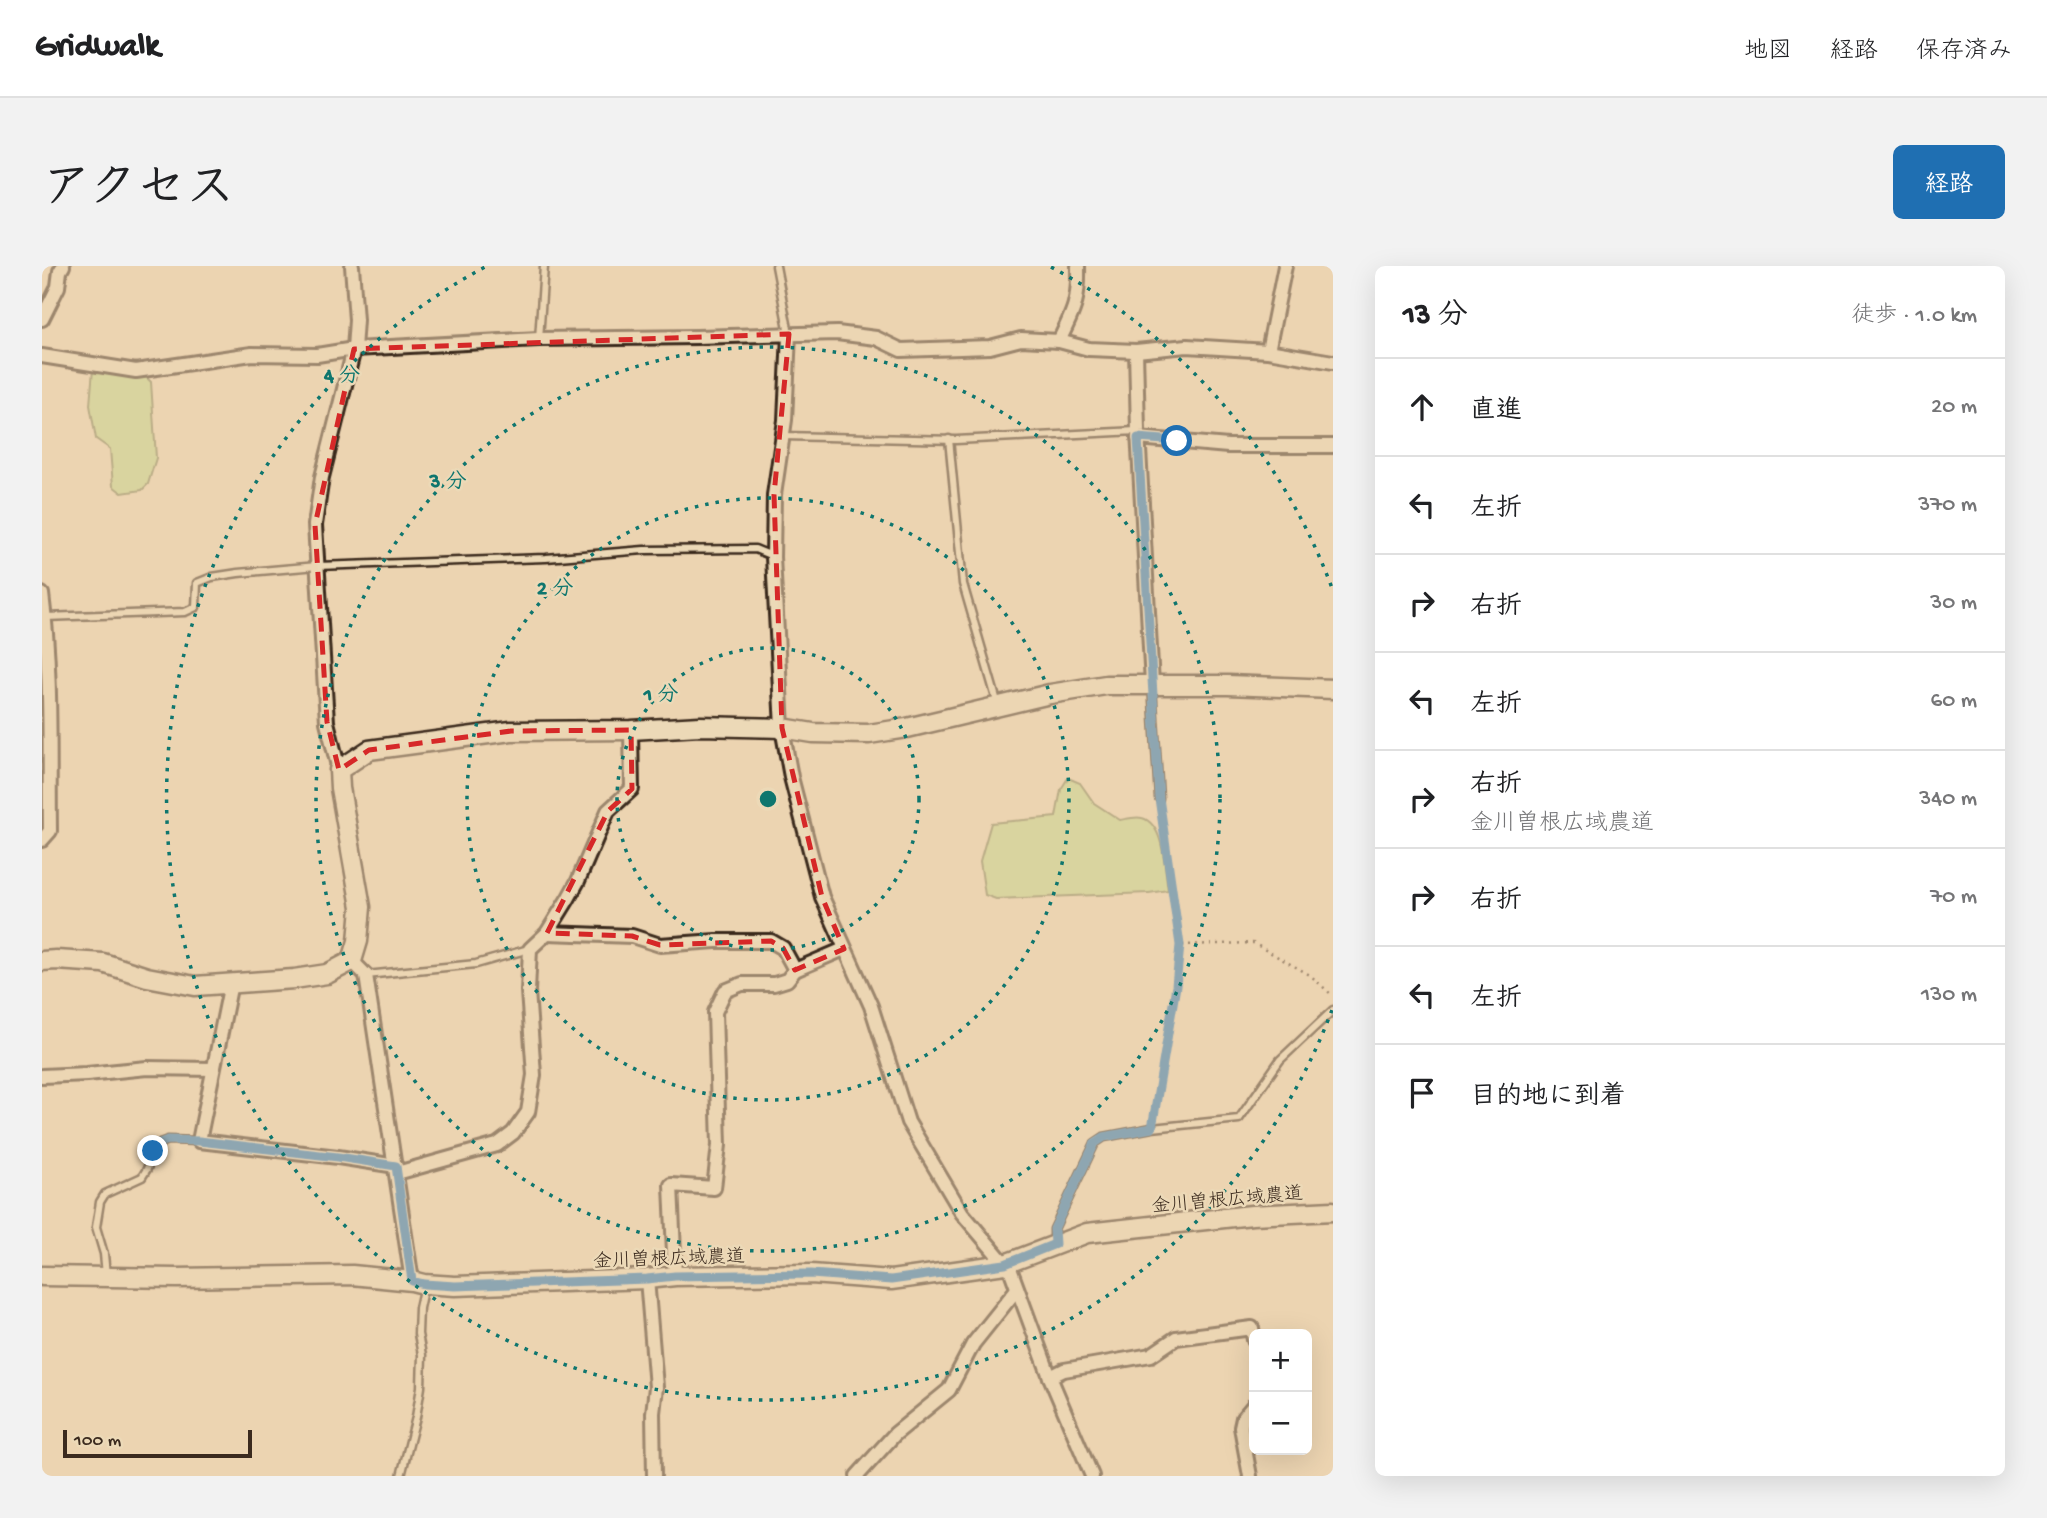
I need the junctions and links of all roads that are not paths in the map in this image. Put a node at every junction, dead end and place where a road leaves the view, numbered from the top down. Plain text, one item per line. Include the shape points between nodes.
1 (64, 266) edge
2 (352, 266) edge
3 (544, 266) edge
4 (776, 266) edge
5 (1078, 266) edge
6 (1285, 266) edge
7 (42, 319) edge
8 (789, 334) junction
9 (539, 338) junction
10 (1059, 341) junction
11 (354, 349) junction
12 (1136, 351) junction
13 (1268, 351) junction
14 (42, 356) edge
15 (1333, 362) edge
16 (1138, 435) junction
17 (782, 436) junction
18 (949, 439) junction
19 (1333, 446) edge
20 (773, 557) junction
21 (317, 566) junction
22 (42, 594) edge
23 (45, 617) junction
24 (1152, 684) junction
25 (1333, 689) edge
26 (999, 706) junction
27 (45, 715) edge
28 (782, 728) junction
29 (631, 730) junction
30 (339, 770) junction
31 (1159, 798) road end
32 (42, 840) edge
33 (547, 933) junction
34 (530, 949) junction
35 (844, 949) junction
36 (42, 961) edge
37 (352, 961) junction
38 (795, 970) junction
39 (366, 975) junction
40 (231, 982) junction
41 (1333, 1010) edge
42 (213, 1069) junction
43 (42, 1076) edge
44 (199, 1141) junction
45 (396, 1169) junction
46 (1333, 1211) edge
47 (1055, 1244) junction
48 (1007, 1264) junction
49 (42, 1276) edge
50 (675, 1276) junction
51 (106, 1277) junction
52 (647, 1279) junction
53 (418, 1283) junction
54 (1017, 1289) junction
55 (1252, 1329) edge
56 (1050, 1377) junction
57 (1249, 1410) edge
58 (401, 1476) edge
59 (654, 1476) edge
60 (857, 1476) edge
61 (1092, 1476) edge
62 (1250, 1476) edge

1 - 7 street
2 - 11 street
3 - 9 lane
4 - 8 lane
5 - 10 street via 1075,310
6 - 13 street
8 - 9 street
8 - 10 street via 837,332 876,338 901,350 990,347 1021,339
8 - 17 street
9 - 11 street
10 - 12 street via 1088,349
11 - 14 street via 317,355 252,354 136,371
11 - 21 street via 322,477 315,524
12 - 13 street via 1187,346
12 - 16 street
13 - 15 street
16 - 18 lane
16 - 19 street via 1228,446
16 - 24 street
17 - 18 lane
17 - 20 street via 774,495
18 - 26 lane via 963,584
20 - 21 lane via 755,549 644,550
20 - 28 street
21 - 23 lane via 212,577 197,583 196,607 185,612
21 - 30 street via 327,722
22 - 23 street
23 - 27 street
24 - 25 street
24 - 26 street via 1106,685
24 - 31 lane
26 - 28 street via 869,734
27 - 32 street via 50,831
28 - 29 street
28 - 35 street via 822,897
29 - 30 street via 485,734 369,750
29 - 33 street via 632,789 608,811 578,881
30 - 37 street via 361,908
33 - 34 street
33 - 38 street via 632,936 660,945 771,942 783,948
34 - 39 lane via 476,964
34 - 45 street via 534,1075 528,1112 497,1145
35 - 38 street
35 - 48 street via 871,1006 908,1122 962,1213
36 - 40 street via 103,964 195,986
37 - 39 street
37 - 40 street via 327,974
38 - 50 street via 774,984 741,984 725,991 715,1012 719,1145 714,1188 671,1185
39 - 45 street
40 - 42 street
41 - 47 lane via 1280,1060 1238,1119 1152,1128 1104,1137 1095,1143 1054,1229
42 - 43 street via 147,1068
42 - 44 street
44 - 45 street via 338,1157
44 - 51 lane via 160,1143 142,1177 105,1194 96,1227
45 - 53 street
46 - 47 street, 金川曽根広域農道 via 1110,1230
47 - 48 street, 金川曽根広域農道
48 - 50 street, 金川曽根広域農道 via 891,1280 811,1274
48 - 54 street
49 - 51 street, 金川曽根広域農道
50 - 52 street, 金川曽根広域農道
51 - 53 street, 金川曽根広域農道 via 352,1275
52 - 53 street, 金川曽根広域農道 via 455,1286
52 - 59 street via 656,1387
53 - 58 lane via 421,1387
54 - 56 street
54 - 60 street via 973,1344 949,1390 895,1434
55 - 56 street via 1176,1338 1152,1355 1063,1370
56 - 61 street
57 - 62 street via 1241,1427

